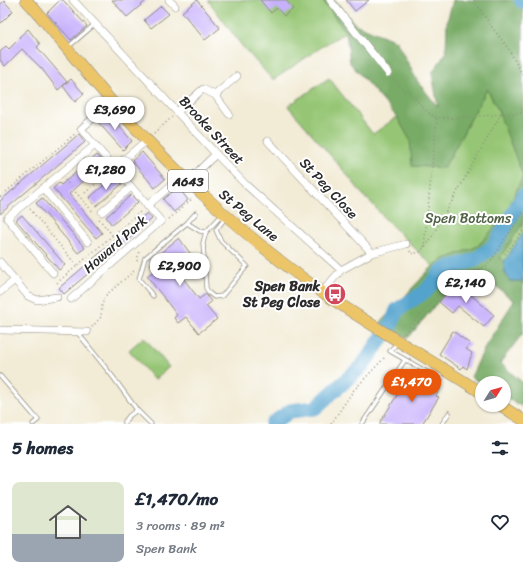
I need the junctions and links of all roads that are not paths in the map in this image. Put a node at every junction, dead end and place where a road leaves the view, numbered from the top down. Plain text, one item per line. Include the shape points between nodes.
1 (26, 0) edge
2 (73, 0) edge
3 (169, 0) edge
4 (330, 0) edge
5 (175, 6) dead end
6 (95, 24) junction
7 (67, 48) junction
8 (388, 73) road end
9 (237, 76) dead end
10 (215, 95) junction
11 (112, 101) junction
12 (177, 112) junction
13 (229, 114) dead end
14 (147, 140) junction
15 (268, 141) dead end
16 (95, 145) junction
17 (216, 154) junction
18 (114, 168) junction
19 (185, 178) junction
20 (131, 187) junction
21 (42, 188) junction
22 (148, 206) junction
23 (102, 212) dead end
24 (196, 213) dead end
25 (225, 215) junction
26 (187, 223) junction
27 (206, 232) junction
28 (88, 242) dead end
29 (406, 244) road end
30 (372, 253) junction
31 (0, 262) edge
32 (341, 270) junction
33 (53, 273) dead end
34 (15, 280) junction
35 (0, 292) edge
36 (322, 292) junction
37 (153, 296) dead end
38 (57, 297) dead end
39 (71, 299) dead end
40 (0, 330) edge
41 (77, 332) junction
42 (86, 332) road end
43 (397, 340) junction
44 (405, 360) junction
45 (0, 376) edge
46 (441, 380) dead end
47 (475, 389) edge
48 (137, 410) junction
49 (511, 412) edge
50 (449, 413) dead end
51 (38, 420) junction
52 (523, 420) edge
53 (33, 424) edge
54 (41, 424) edge
55 (125, 424) edge
56 (151, 424) edge
57 (362, 424) edge
58 (442, 424) edge

1 - 7 main road, St Peg Lane / A643
2 - 6 street, Brooke Street
3 - 5 street
4 - 8 street
6 - 7 lane
6 - 12 street, Brooke Street
7 - 11 main road, St Peg Lane / A643
9 - 10 street
10 - 12 street via 202,89
10 - 13 street
11 - 14 main road, St Peg Lane / A643
11 - 16 street, Howard Park via 81,129
12 - 17 street, Brooke Street
14 - 18 street
14 - 19 main road, St Peg Lane / A643
15 - 30 street, St Peg Close
16 - 18 street, Howard Park
16 - 21 street
17 - 19 street, Howard Park
17 - 32 street, Brooke Street via 246,185
18 - 20 street, Howard Park
19 - 22 street, Howard Park
19 - 25 main road, St Peg Lane / A643
20 - 22 street, Howard Park
20 - 23 street
21 - 28 street, Howard Park
21 - 33 street via 7,218
22 - 39 street, Howard Park via 161,221
24 - 26 lane
25 - 27 lane
25 - 27 lane via 216,230 221,241 247,266 222,296 214,297 206,288 203,242
25 - 36 main road, St Peg Lane / A643
26 - 27 lane
26 - 37 lane via 145,258 139,279
29 - 30 street
30 - 32 street
31 - 34 street
32 - 36 street
34 - 35 street
34 - 38 street via 28,296 37,300
36 - 43 main road, St Peg Lane / A643
40 - 41 street
41 - 42 street
41 - 48 lane
43 - 44 lane via 390,351
43 - 47 main road, A643
44 - 46 lane
44 - 57 lane
45 - 51 lane
48 - 55 lane via 129,416
48 - 56 lane
49 - 52 main road
50 - 58 lane
51 - 53 lane
51 - 54 lane

